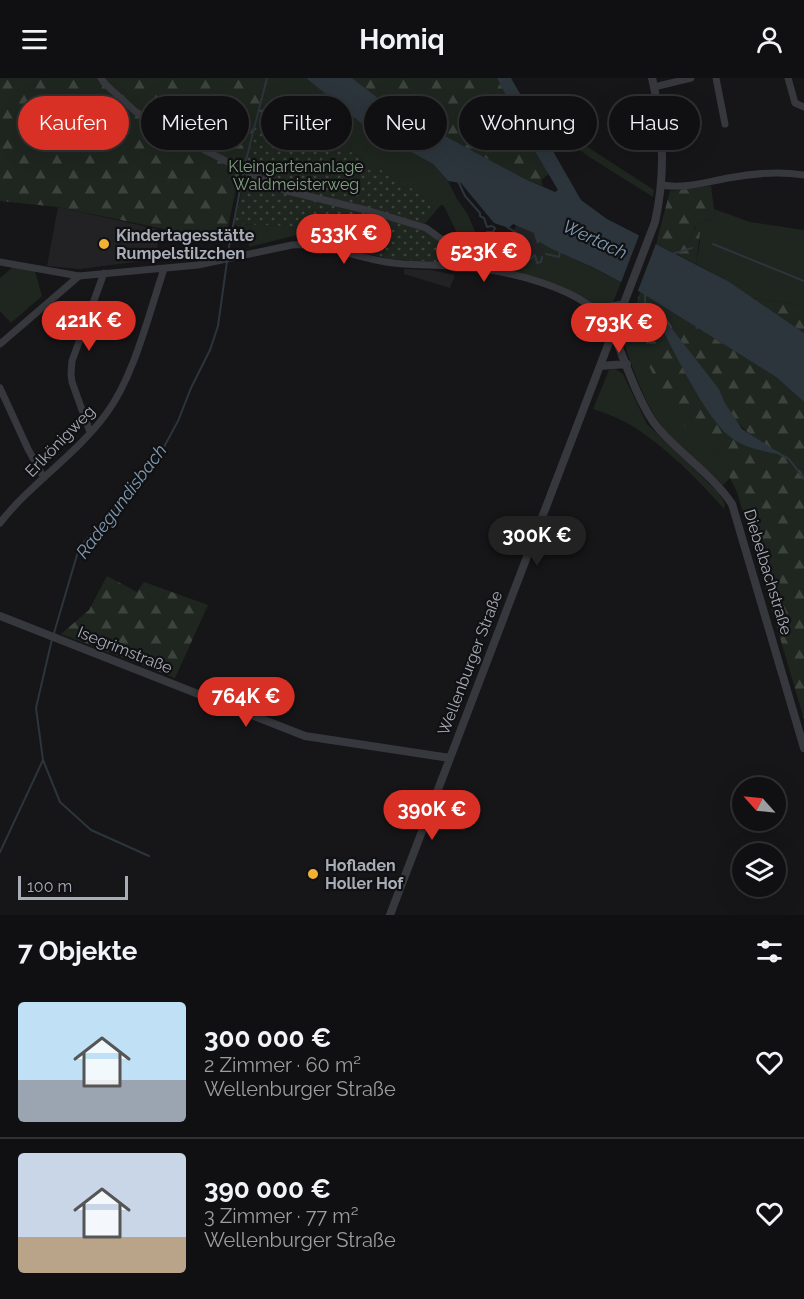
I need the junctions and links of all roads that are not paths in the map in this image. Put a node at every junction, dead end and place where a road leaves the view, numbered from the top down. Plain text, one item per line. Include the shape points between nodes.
1 (101, 78) edge
2 (691, 78) edge
3 (716, 78) edge
4 (788, 78) edge
5 (653, 82) edge
6 (801, 106) edge
7 (725, 124) dead end
8 (804, 175) edge
9 (662, 185) junction
10 (0, 262) edge
11 (457, 266) junction
12 (164, 268) junction
13 (104, 273) junction
14 (80, 276) junction
15 (623, 304) junction
16 (594, 309) junction
17 (613, 332) junction
18 (0, 344) edge
19 (627, 364) junction
20 (600, 366) junction
21 (0, 388) edge
22 (90, 432) junction
23 (44, 478) junction
24 (0, 523) edge
25 (0, 616) edge
26 (804, 748) edge
27 (450, 758) junction
28 (390, 915) edge

1 - 11 street via 135,112 287,191 423,226 453,251
2 - 5 street
3 - 7 street
4 - 6 street via 793,99
5 - 9 street, Wellenburger Straße via 663,135
8 - 9 street via 752,174 679,187
9 - 15 street, Wellenburger Straße via 652,231
10 - 14 street
11 - 12 street via 388,263 308,244
11 - 16 street via 557,288
12 - 13 street
12 - 22 street, Erlkönigweg via 127,377 106,415
13 - 14 street
13 - 22 street via 72,361 71,374
14 - 18 street
15 - 16 street
15 - 17 street, Wellenburger Straße
16 - 17 street
17 - 19 street, Diebelbachstraße
17 - 20 street, Wellenburger Straße
19 - 20 street
19 - 26 street, Diebelbachstraße via 656,426 707,473 732,504
20 - 27 street, Wellenburger Straße
21 - 23 street
22 - 23 street, Erlkönigweg
23 - 24 street, Erlkönigweg
25 - 27 street, Isegrimstraße via 305,736
27 - 28 street, Wellenburger Straße

